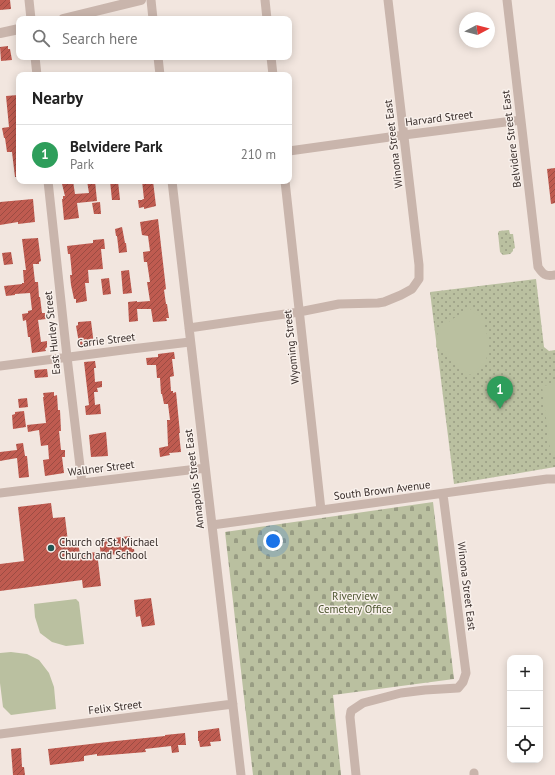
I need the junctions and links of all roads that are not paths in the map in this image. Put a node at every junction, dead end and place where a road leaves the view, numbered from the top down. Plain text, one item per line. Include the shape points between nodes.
1 (29, 0) edge
2 (141, 0) edge
3 (151, 0) edge
4 (265, 0) edge
5 (388, 0) edge
6 (506, 0) edge
7 (31, 16) edge
8 (75, 16) edge
9 (154, 16) edge
10 (267, 16) edge
11 (16, 29) edge
12 (0, 32) edge
13 (35, 60) edge
14 (158, 60) edge
15 (271, 60) edge
16 (37, 72) edge
17 (160, 72) edge
18 (273, 72) edge
19 (521, 120) junction
20 (404, 135) junction
21 (292, 152) edge
22 (48, 184) edge
23 (172, 184) edge
24 (285, 184) edge
25 (555, 275) edge
26 (299, 312) junction
27 (189, 328) junction
28 (190, 342) junction
29 (67, 357) junction
30 (0, 366) edge
31 (205, 468) junction
32 (555, 479) edge
33 (82, 483) junction
34 (0, 493) edge
35 (443, 494) junction
36 (322, 510) junction
37 (212, 525) junction
38 (233, 704) junction
39 (0, 734) edge
40 (241, 775) edge
41 (356, 775) edge

1 - 7 street
2 - 8 street
3 - 9 street
4 - 10 street
5 - 20 street, Winona Street East
6 - 19 street, Belvidere Street East
11 - 12 street
13 - 16 street
14 - 17 street
15 - 18 street
19 - 20 street, Harvard Street
19 - 25 street, Belvidere Street East via 538,267 543,274
20 - 21 street, Harvard Street
20 - 26 street, Winona Street East via 419,279 411,290 384,302 339,304
22 - 29 street, East Hurley Street
23 - 27 street, Annapolis Street East
24 - 26 street, Wyoming Street
26 - 27 street
26 - 36 street, Wyoming Street
27 - 28 street, Annapolis Street East
28 - 29 street, Carrie Street
28 - 31 street, Annapolis Street East
29 - 30 street, Carrie Street
29 - 33 street, East Hurley Street
31 - 33 street, Wallner Street
31 - 37 street, Annapolis Street East
32 - 35 street, South Brown Avenue
33 - 34 street, Wallner Street
35 - 36 street, South Brown Avenue
35 - 41 street, Winona Street East via 466,674 458,688 401,693 363,703 352,710 350,717
36 - 37 street, South Brown Avenue
37 - 38 street, Annapolis Street East
38 - 39 street, Felix Street
38 - 40 street, Annapolis Street East

